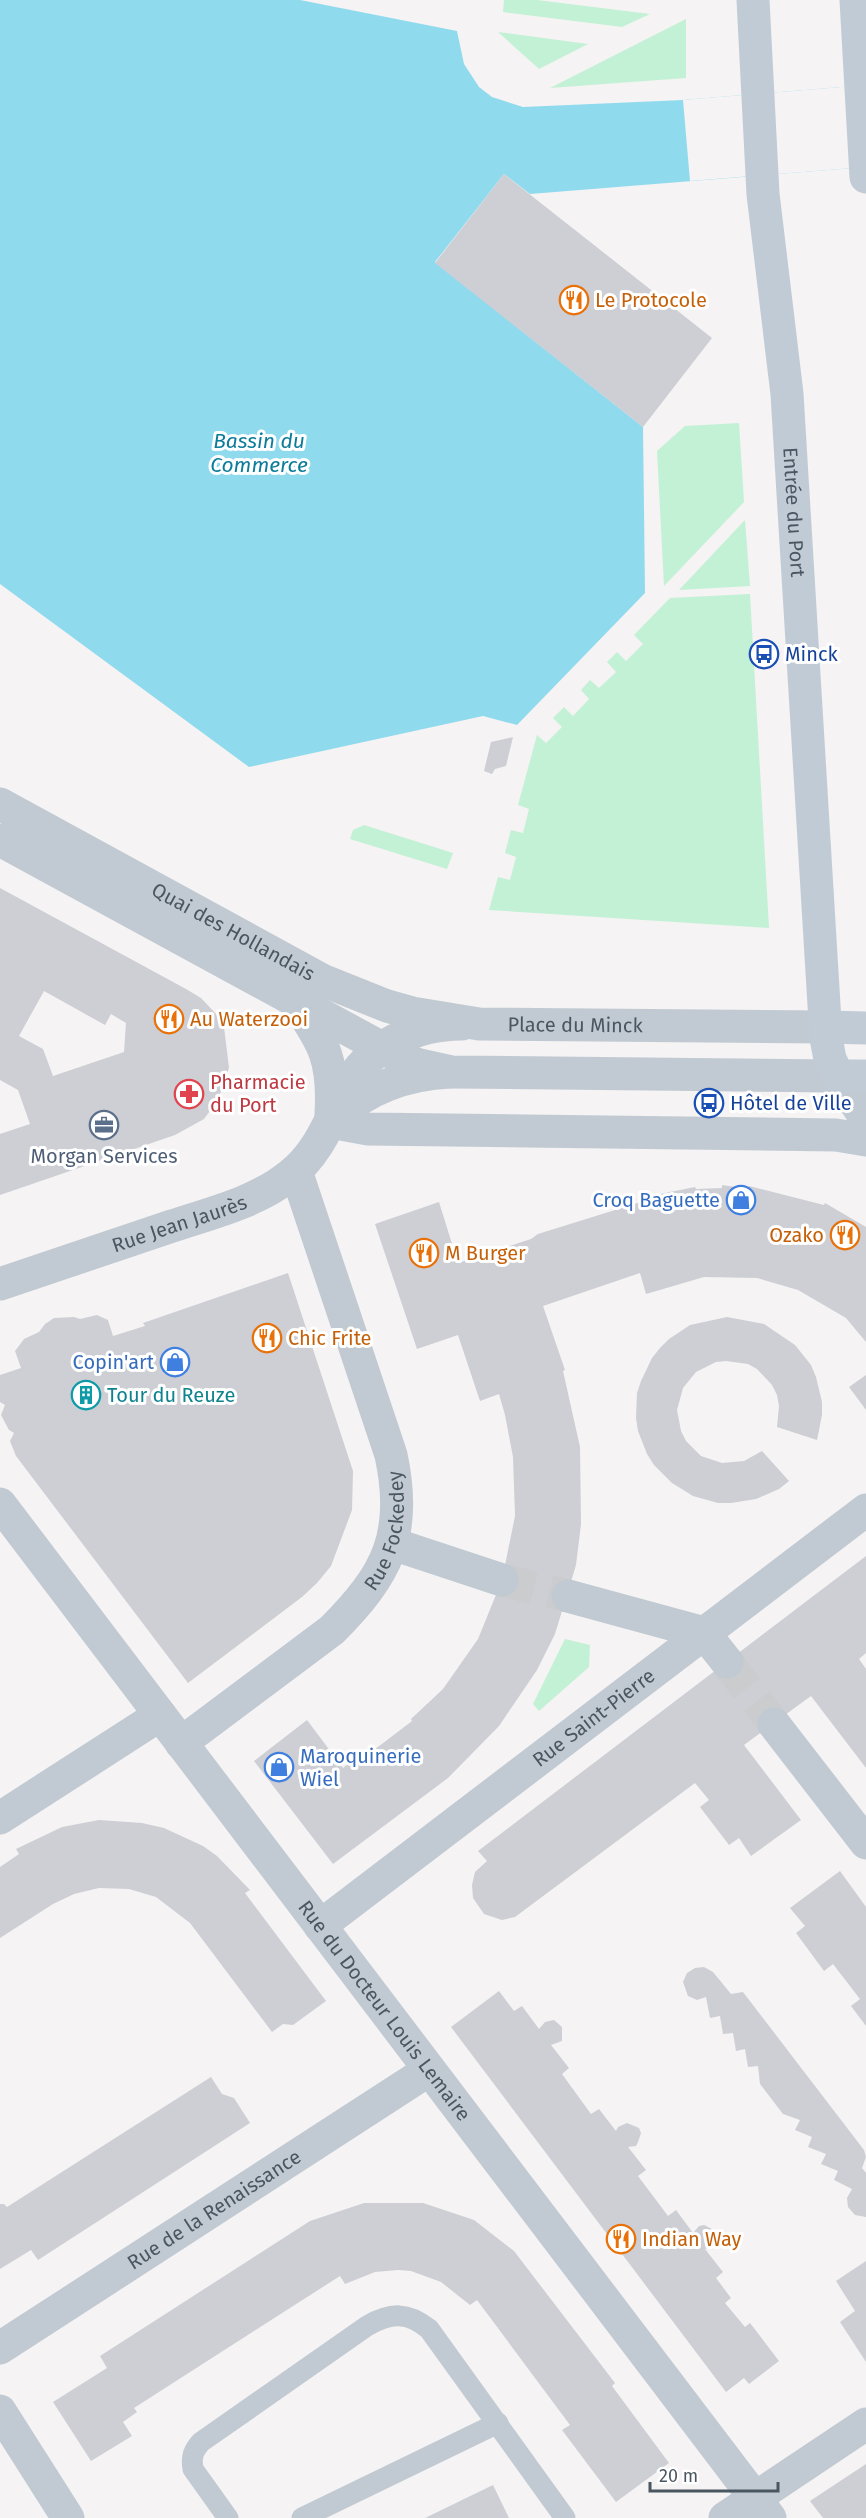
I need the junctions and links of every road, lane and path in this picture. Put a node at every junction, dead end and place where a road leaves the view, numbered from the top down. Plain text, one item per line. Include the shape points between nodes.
1 (753, 0) edge
2 (856, 0) edge
3 (866, 177) edge
4 (0, 804) edge
5 (0, 840) edge
6 (295, 1001) junction
7 (479, 1024) junction
8 (826, 1027) junction
9 (866, 1028) edge
10 (382, 1048) junction
11 (452, 1072) junction
12 (852, 1076) edge
13 (866, 1119) edge
14 (330, 1122) junction
15 (866, 1140) edge
16 (296, 1171) junction
17 (0, 1284) edge
18 (0, 1504) edge
19 (866, 1510) edge
20 (393, 1544) junction
21 (502, 1580) tunnel mouth
22 (568, 1596) tunnel mouth
23 (704, 1633) junction
24 (728, 1662) tunnel mouth
25 (160, 1715) junction
26 (774, 1724) tunnel mouth
27 (181, 1743) junction
28 (0, 1818) edge
29 (866, 1843) edge
30 (320, 1926) junction
31 (429, 2070) junction
32 (0, 2348) edge
33 (0, 2411) edge
34 (498, 2423) junction
35 (866, 2424) edge
36 (762, 2508) edge
37 (68, 2518) edge
38 (228, 2518) edge
39 (302, 2518) edge
40 (565, 2518) edge
41 (725, 2518) edge

1 - 8 main road, Entrée du Port via 763,194 786,394
2 - 3 main road
4 - 7 street, Quai des Hollandais via 341,989 412,1013
5 - 6 street, Quai des Hollandais
6 - 10 street, Quai des Hollandais
6 - 14 street via 328,1058 332,1080
7 - 8 street, Place du Minck
7 - 10 street, Place du Minck via 425,1028
8 - 9 main road, Place du Minck
8 - 12 main road, Entrée du Port via 827,1048
10 - 11 street, Quai des Hollandais via 416,1064
10 - 14 street, Place du Minck via 356,1072
11 - 12 street
11 - 14 street via 393,1082 358,1100
12 - 13 street
14 - 15 street via 368,1129 836,1135
14 - 16 street, Rue Jean Jaurès
16 - 17 street, Rue Jean Jaurès via 272,1188 225,1208
16 - 20 street, Rue Fockedey via 391,1455 398,1501
18 - 25 street, Rue du Docteur Louis Lemaire
19 - 23 street, Rue Saint-Pierre
20 - 21 street
20 - 27 street, Rue Fockedey via 367,1590 332,1629
22 - 23 street
23 - 24 street
23 - 30 street, Rue Saint-Pierre
25 - 27 street, Rue du Docteur Louis Lemaire
25 - 28 street
26 - 29 street
27 - 30 street, Rue du Docteur Louis Lemaire
30 - 31 street, Rue du Docteur Louis Lemaire
31 - 32 street, Rue de la Renaissance
31 - 36 street, Rue du Docteur Louis Lemaire
33 - 37 street
34 - 38 lane via 429,2329 417,2319 403,2316 379,2319 195,2449 193,2469
34 - 39 lane
34 - 40 lane
35 - 36 street
36 - 41 street

